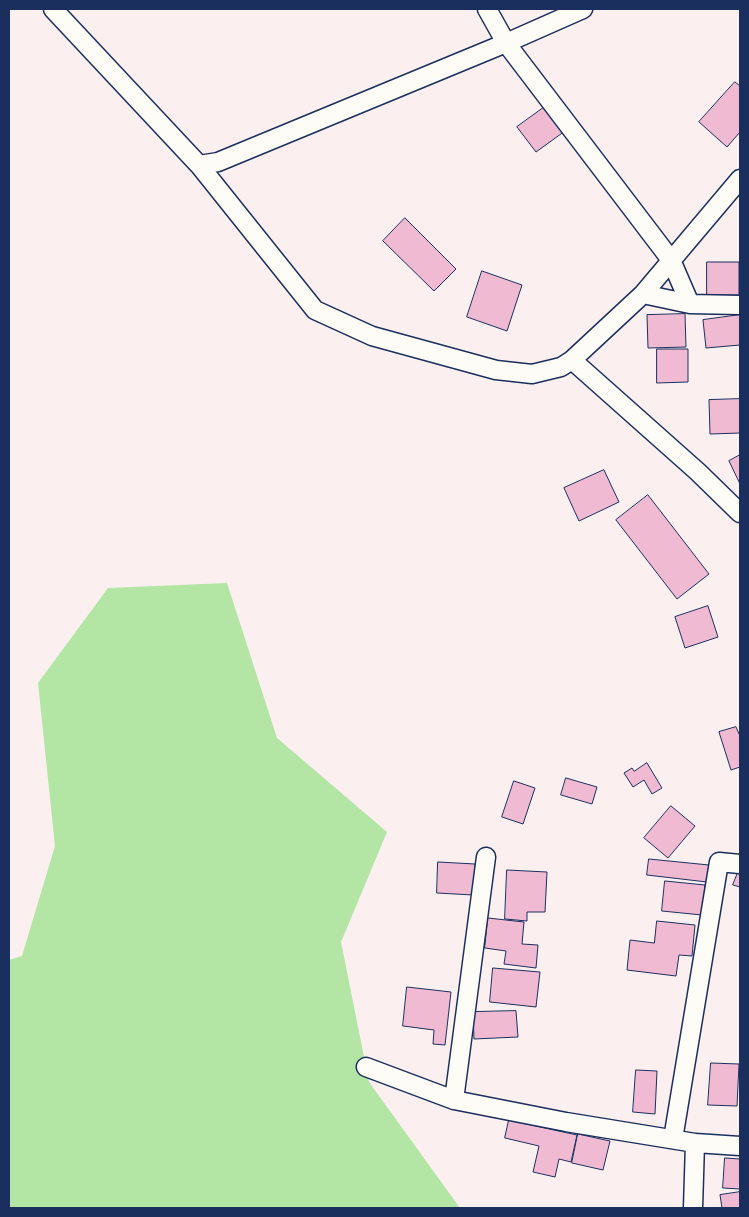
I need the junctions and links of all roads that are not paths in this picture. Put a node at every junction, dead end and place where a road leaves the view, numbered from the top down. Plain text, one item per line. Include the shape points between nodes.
1 (53, 9) edge
2 (487, 9) edge
3 (583, 9) edge
4 (506, 43) junction
5 (198, 165) junction
6 (740, 179) edge
7 (671, 260) junction
8 (643, 294) junction
9 (690, 304) junction
10 (740, 305) edge
11 (572, 360) junction
12 (740, 513) edge
13 (486, 857) dead end
14 (740, 864) edge
15 (366, 1067) dead end
16 (454, 1100) junction
17 (673, 1139) junction
18 (695, 1143) junction
19 (740, 1146) edge
20 (693, 1208) edge

1 - 5 street
2 - 4 street
3 - 4 street
4 - 5 street via 218,162
4 - 7 street
5 - 11 street via 316,310 372,336 496,370 532,374 561,367
6 - 7 street
7 - 8 street
7 - 9 street
8 - 9 street
8 - 11 street
9 - 10 street
11 - 12 street
13 - 16 street
14 - 17 street via 719,862
15 - 16 street
16 - 17 street
17 - 18 street
18 - 19 street
18 - 20 street

